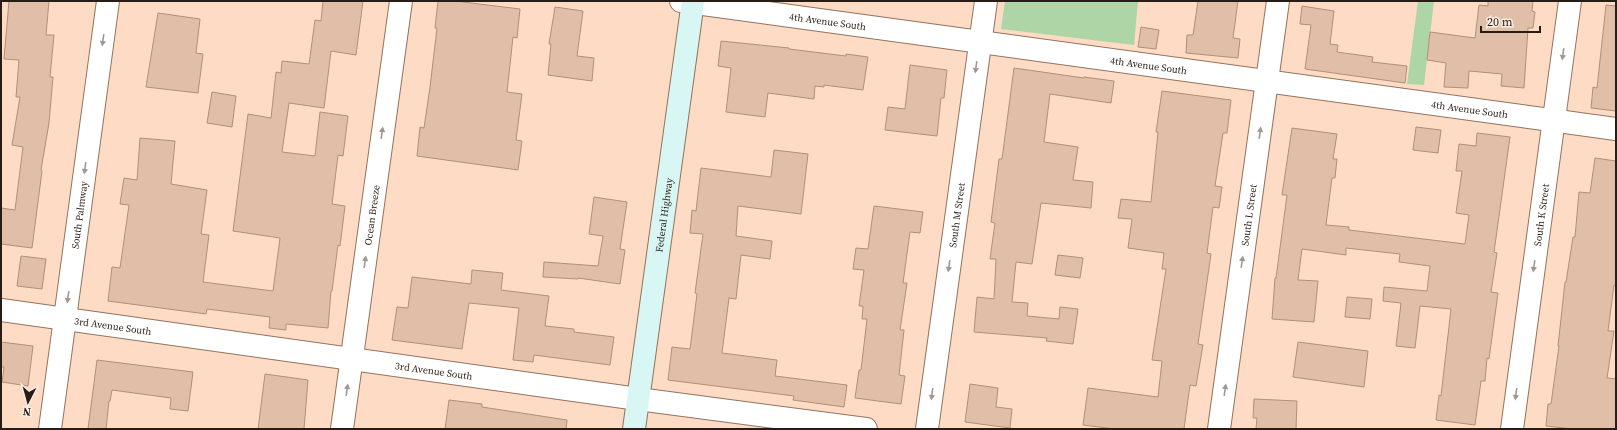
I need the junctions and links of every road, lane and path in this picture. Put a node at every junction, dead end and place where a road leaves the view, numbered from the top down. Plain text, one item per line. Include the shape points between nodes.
1 (108, 1) edge
2 (400, 1) edge
3 (986, 1) edge
4 (1278, 1) edge
5 (1570, 1) edge
6 (689, 2) edge
7 (980, 42) junction
8 (1267, 81) junction
9 (1554, 120) junction
10 (1616, 129) edge
11 (1, 310) edge
12 (65, 319) junction
13 (352, 358) junction
14 (638, 399) junction
15 (50, 429) edge
16 (342, 429) edge
17 (634, 429) edge
18 (866, 429) edge
19 (927, 429) edge
20 (1219, 429) edge
21 (1512, 429) edge

1 -> 12 street, South Palmway
13 -> 2 street, Ocean Breeze
3 - 7 street, South M Street
4 - 8 street, South L Street
5 -> 9 street, South K Street
6 - 7 street, 4th Avenue South
6 - 14 main road, Federal Highway
7 - 8 street, 4th Avenue South
7 -> 19 street, South M Street
8 - 9 street, 4th Avenue South
20 -> 8 street, South L Street
9 - 10 street, 4th Avenue South
9 -> 21 street, South K Street
11 - 12 street, 3rd Avenue South
12 - 13 street, 3rd Avenue South
12 - 15 street, South Palmway
13 - 14 street, 3rd Avenue South
16 -> 13 street, Ocean Breeze
14 - 17 main road, Federal Highway
14 - 18 street, 3rd Avenue South

